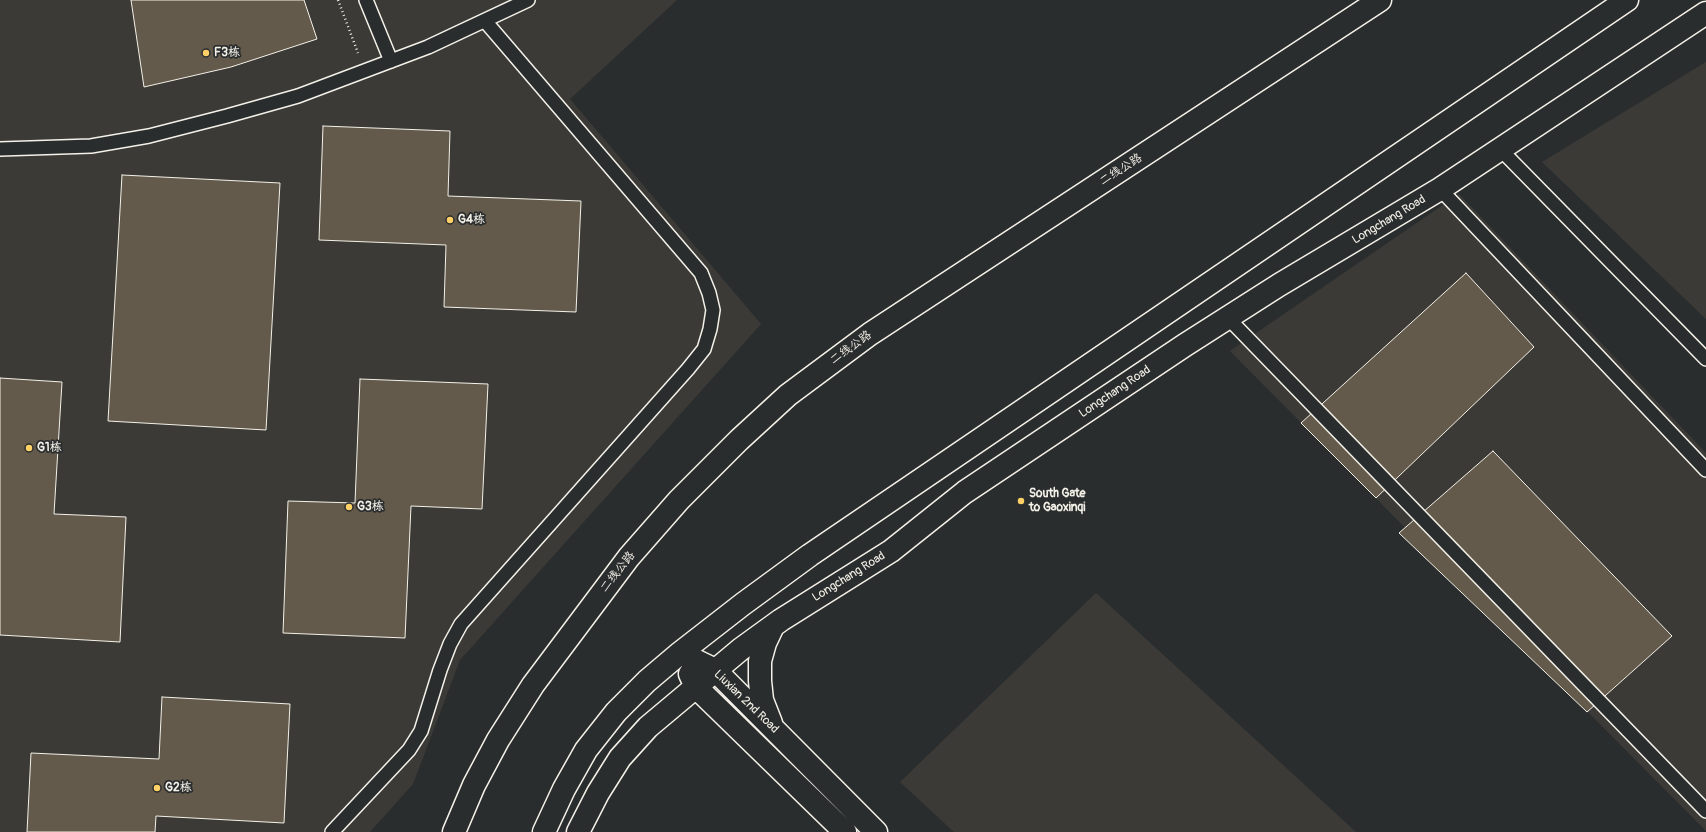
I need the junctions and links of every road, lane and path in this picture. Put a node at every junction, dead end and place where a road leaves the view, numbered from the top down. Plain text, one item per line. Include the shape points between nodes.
1 (338, 0) edge
2 (366, 0) edge
3 (528, 0) edge
4 (1380, 0) edge
5 (1626, 0) edge
6 (1706, 13) edge
7 (485, 22) junction
8 (391, 61) junction
9 (365, 71) junction
10 (0, 149) edge
11 (1501, 150) junction
12 (1440, 189) junction
13 (1228, 318) junction
14 (1706, 359) edge
15 (1706, 470) edge
16 (774, 625) junction
17 (680, 653) junction
18 (715, 670) junction
19 (696, 687) junction
20 (777, 732) junction
21 (1706, 811) edge
22 (332, 832) edge
23 (454, 832) edge
24 (544, 832) edge
25 (578, 832) edge
26 (845, 832) edge
27 (876, 832) edge

1 - 9 path
2 - 8 lane
3 - 7 lane
4 - 23 street, 二线公路 via 870,334 788,395 679,500 624,563 533,685 498,740
5 - 17 street via 810,556
6 - 11 street, Longchang Road
7 - 8 lane
7 - 22 lane via 702,273 713,310 710,329 704,349 688,369 461,624 440,670 421,731 409,750
8 - 9 lane
9 - 10 lane via 298,96 149,136 91,146
11 - 12 street, Longchang Road
11 - 14 lane
12 - 13 street, Longchang Road
12 - 15 lane
13 - 16 street, Longchang Road via 965,492 891,551
13 - 21 lane
16 - 18 street, Longchang Road
16 - 20 street via 764,643 760,661 760,681 762,700
17 - 18 street, Liuxian 2nd Road
17 - 19 street, Liuxian 2nd Road
17 - 24 street via 616,712 586,750
18 - 19 street, Longchang Road
18 - 20 street, Liuxian 2nd Road
19 - 25 street, Longchang Road via 648,726 620,758
19 - 26 street, Liuxian 2nd Road
20 - 27 street, Liuxian 2nd Road

